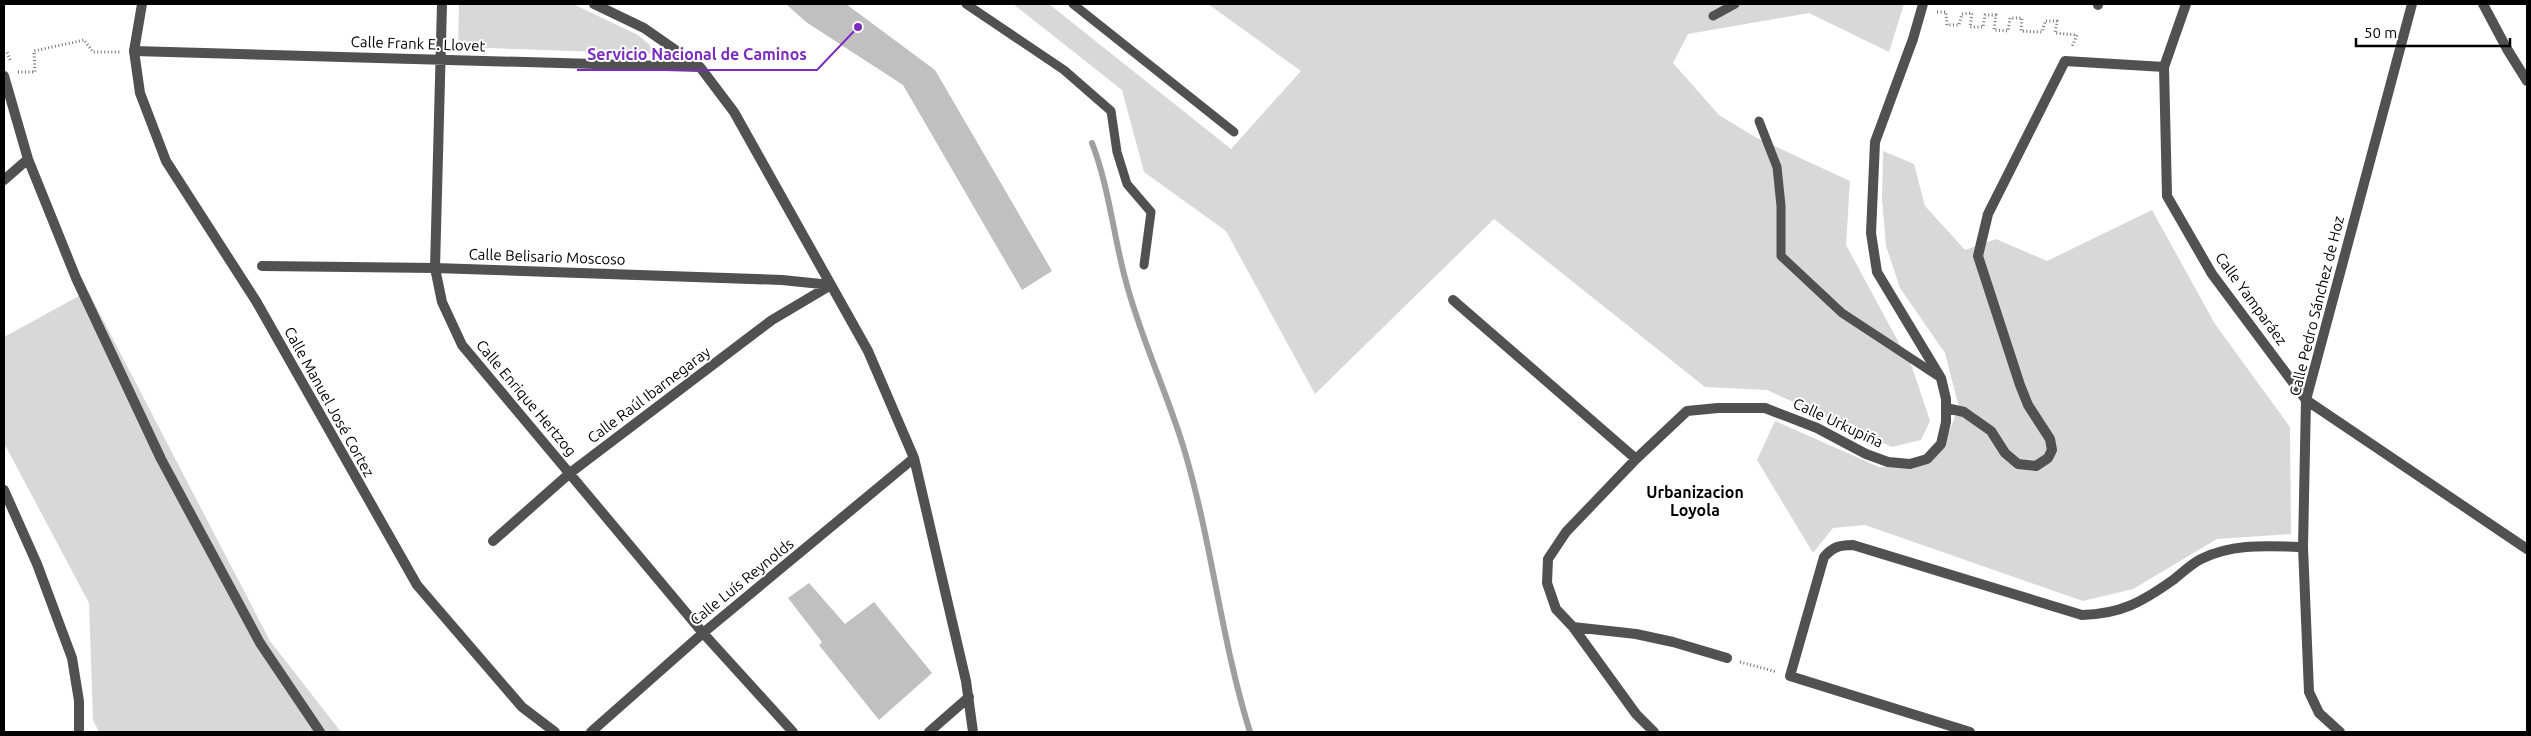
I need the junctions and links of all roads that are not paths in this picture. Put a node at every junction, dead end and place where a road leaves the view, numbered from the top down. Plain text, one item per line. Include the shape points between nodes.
1 (142, 4) edge
2 (442, 4) edge
3 (594, 4) edge
4 (966, 4) edge
5 (1073, 4) edge
6 (1735, 4) edge
7 (2186, 4) edge
8 (2412, 4) edge
9 (2483, 4) edge
10 (1922, 8) edge
11 (1714, 16) dead end
12 (134, 51) junction
13 (441, 59) junction
14 (700, 67) junction
15 (2164, 67) junction
16 (4, 76) edge
17 (2527, 80) edge
18 (1759, 121) dead end
19 (1234, 132) dead end
20 (28, 159) junction
21 (4, 180) edge
22 (1144, 265) dead end
23 (262, 266) dead end
24 (435, 268) junction
25 (831, 285) junction
26 (1453, 300) dead end
27 (1941, 378) junction
28 (2306, 400) junction
29 (1946, 408) junction
30 (914, 458) junction
31 (1636, 459) junction
32 (570, 473) junction
33 (4, 490) edge
34 (493, 541) dead end
35 (2303, 547) junction
36 (2527, 549) edge
37 (1573, 628) junction
38 (703, 633) junction
39 (1727, 658) road end
40 (968, 697) junction
41 (80, 732) edge
42 (320, 732) edge
43 (555, 732) edge
44 (591, 732) edge
45 (793, 732) edge
46 (929, 732) edge
47 (973, 732) edge
48 (1654, 732) edge
49 (1970, 732) edge
50 (2340, 732) edge

1 - 12 street, Calle Manuel José Cortez
2 - 13 street, Calle Enrique Hertzog
3 - 14 street via 644,28
4 - 22 lane via 1064,70 1111,111 1117,152 1127,184 1151,212
5 - 19 lane
6 - 11 lane
7 - 15 street
8 - 28 street, Calle Pedro Sánchez de Hoz
9 - 17 street
10 - 27 street, Calle Urkupiña via 1875,142 1871,233 1877,272
12 - 13 street, Calle Frank E. Llovet
12 - 43 street, Calle Manuel José Cortez via 140,93 166,161 256,302 417,585 522,707
13 - 14 street, Calle Frank E. Llovet
13 - 24 street, Calle Enrique Hertzog
14 - 25 street via 734,112
15 - 28 street, Calle Yamparáez via 2167,196 2212,274
15 - 29 street via 2065,61 1988,214 1978,256 2028,405 2050,439 2052,450 2048,458 2036,466 2018,464 2005,454 1991,431 1964,412
16 - 20 street
18 - 27 lane via 1777,167 1782,256 1842,313
20 - 21 street
20 - 42 street via 76,278 161,459 260,643
23 - 24 street, Calle Belisario Moscoso
24 - 25 street, Calle Belisario Moscoso via 782,280
24 - 32 street, Calle Enrique Hertzog via 442,302 462,345
25 - 30 street via 868,351
25 - 32 street, Calle Raúl Ibarnegaray via 772,320
26 - 31 street
27 - 29 street, Calle Urkupiña
28 - 35 street, Calle Pedro Sánchez de Hoz
28 - 36 street, Calle Yamparáez
29 - 31 street, Calle Urkupiña via 1941,444 1927,459 1910,464 1888,462 1866,454 1817,428 1765,408 1687,411
30 - 38 street, Calle Luís Reynolds
30 - 40 street
31 - 37 street, Calle Urkupiña via 1566,532 1548,559 1547,583 1556,609
32 - 34 street, Calle Raúl Ibarnegaray
32 - 38 street, Calle Enrique Hertzog
33 - 41 street via 37,564 72,658
35 - 49 street via 2225,550 2200,560 2157,591 2107,615 2082,615 1853,545 1832,548 1824,557 1790,676
35 - 50 street, Calle Pedro Sánchez de Hoz via 2309,692 2320,713
37 - 39 street via 1636,634
37 - 48 street, Calle Urkupiña via 1636,714
38 - 44 street, Calle Luís Reynolds
38 - 45 street, Calle Enrique Hertzog
40 - 46 street
40 - 47 street

